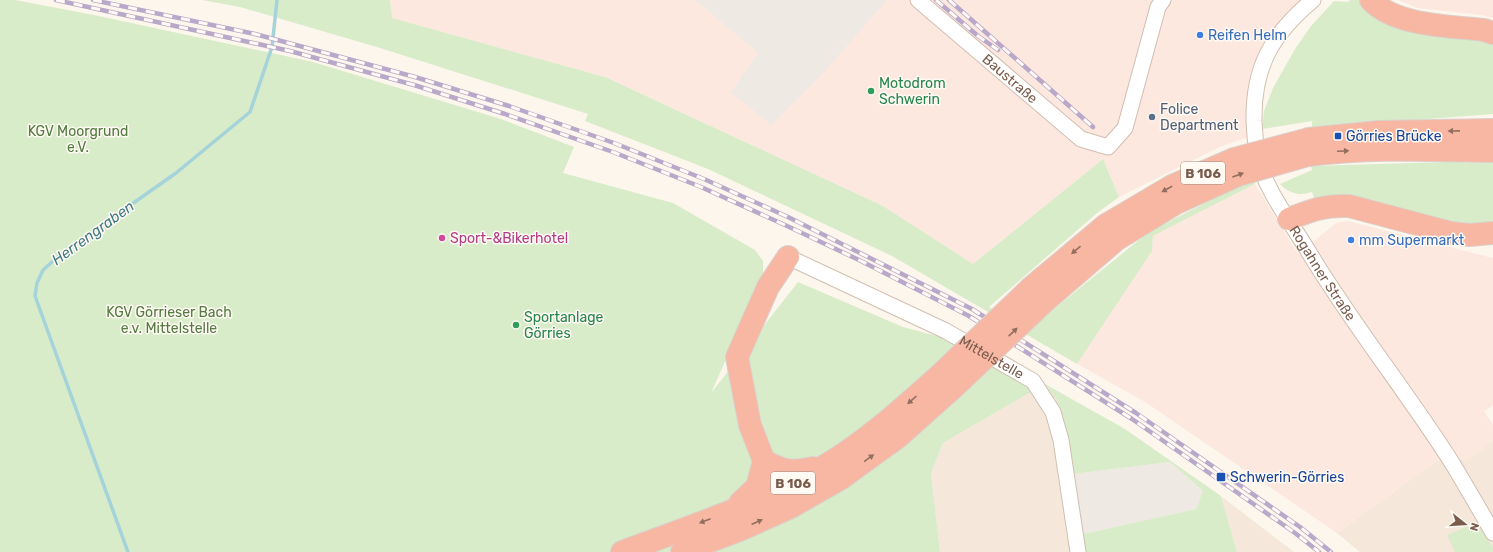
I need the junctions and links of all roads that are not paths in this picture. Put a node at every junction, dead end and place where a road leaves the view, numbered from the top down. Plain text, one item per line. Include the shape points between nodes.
1 (918, 0) edge
2 (1163, 0) edge
3 (1313, 0) edge
4 (1371, 0) edge
5 (1493, 33) edge
6 (1493, 130) edge
7 (1309, 147) junction
8 (1379, 150) junction
9 (1493, 150) edge
10 (1493, 157) edge
11 (1289, 219) junction
12 (1493, 233) edge
13 (788, 257) joint
14 (948, 380) junction
15 (764, 462) junction
16 (828, 464) junction
17 (731, 511) junction
18 (1493, 533) edge
19 (622, 552) edge
20 (682, 552) edge
21 (1078, 552) edge

1 - 2 street, Baustraße via 1081,139 1108,147 1125,128 1158,7
3 - 11 street, Rogahner Straße via 1288,23 1269,48 1256,86 1254,111 1258,158 1268,184
4 - 5 highway via 1376,6 1396,17
6 -> 7 highway, B 106 via 1379,132
7 -> 8 highway, B 106 via 1338,151
7 - 14 highway, B 106, bridge via 1238,175 1111,232 1038,294
8 - 9 highway, B 106
8 - 10 highway via 1396,156
11 - 12 highway via 1318,208 1350,206 1451,233
11 - 18 street, Rogahner Straße via 1317,266 1453,465
13 - 15 highway via 768,287 737,357 750,425
13 - 21 street, Mittelstelle via 946,331 1033,381 1053,412
14 -> 16 highway, B 106
20 -> 14 highway, B 106 via 791,507 840,479 898,437
15 - 16 highway via 784,470 803,470
15 - 17 highway via 757,488
16 - 17 highway, B 106 via 780,490
17 -> 19 highway, B 106

